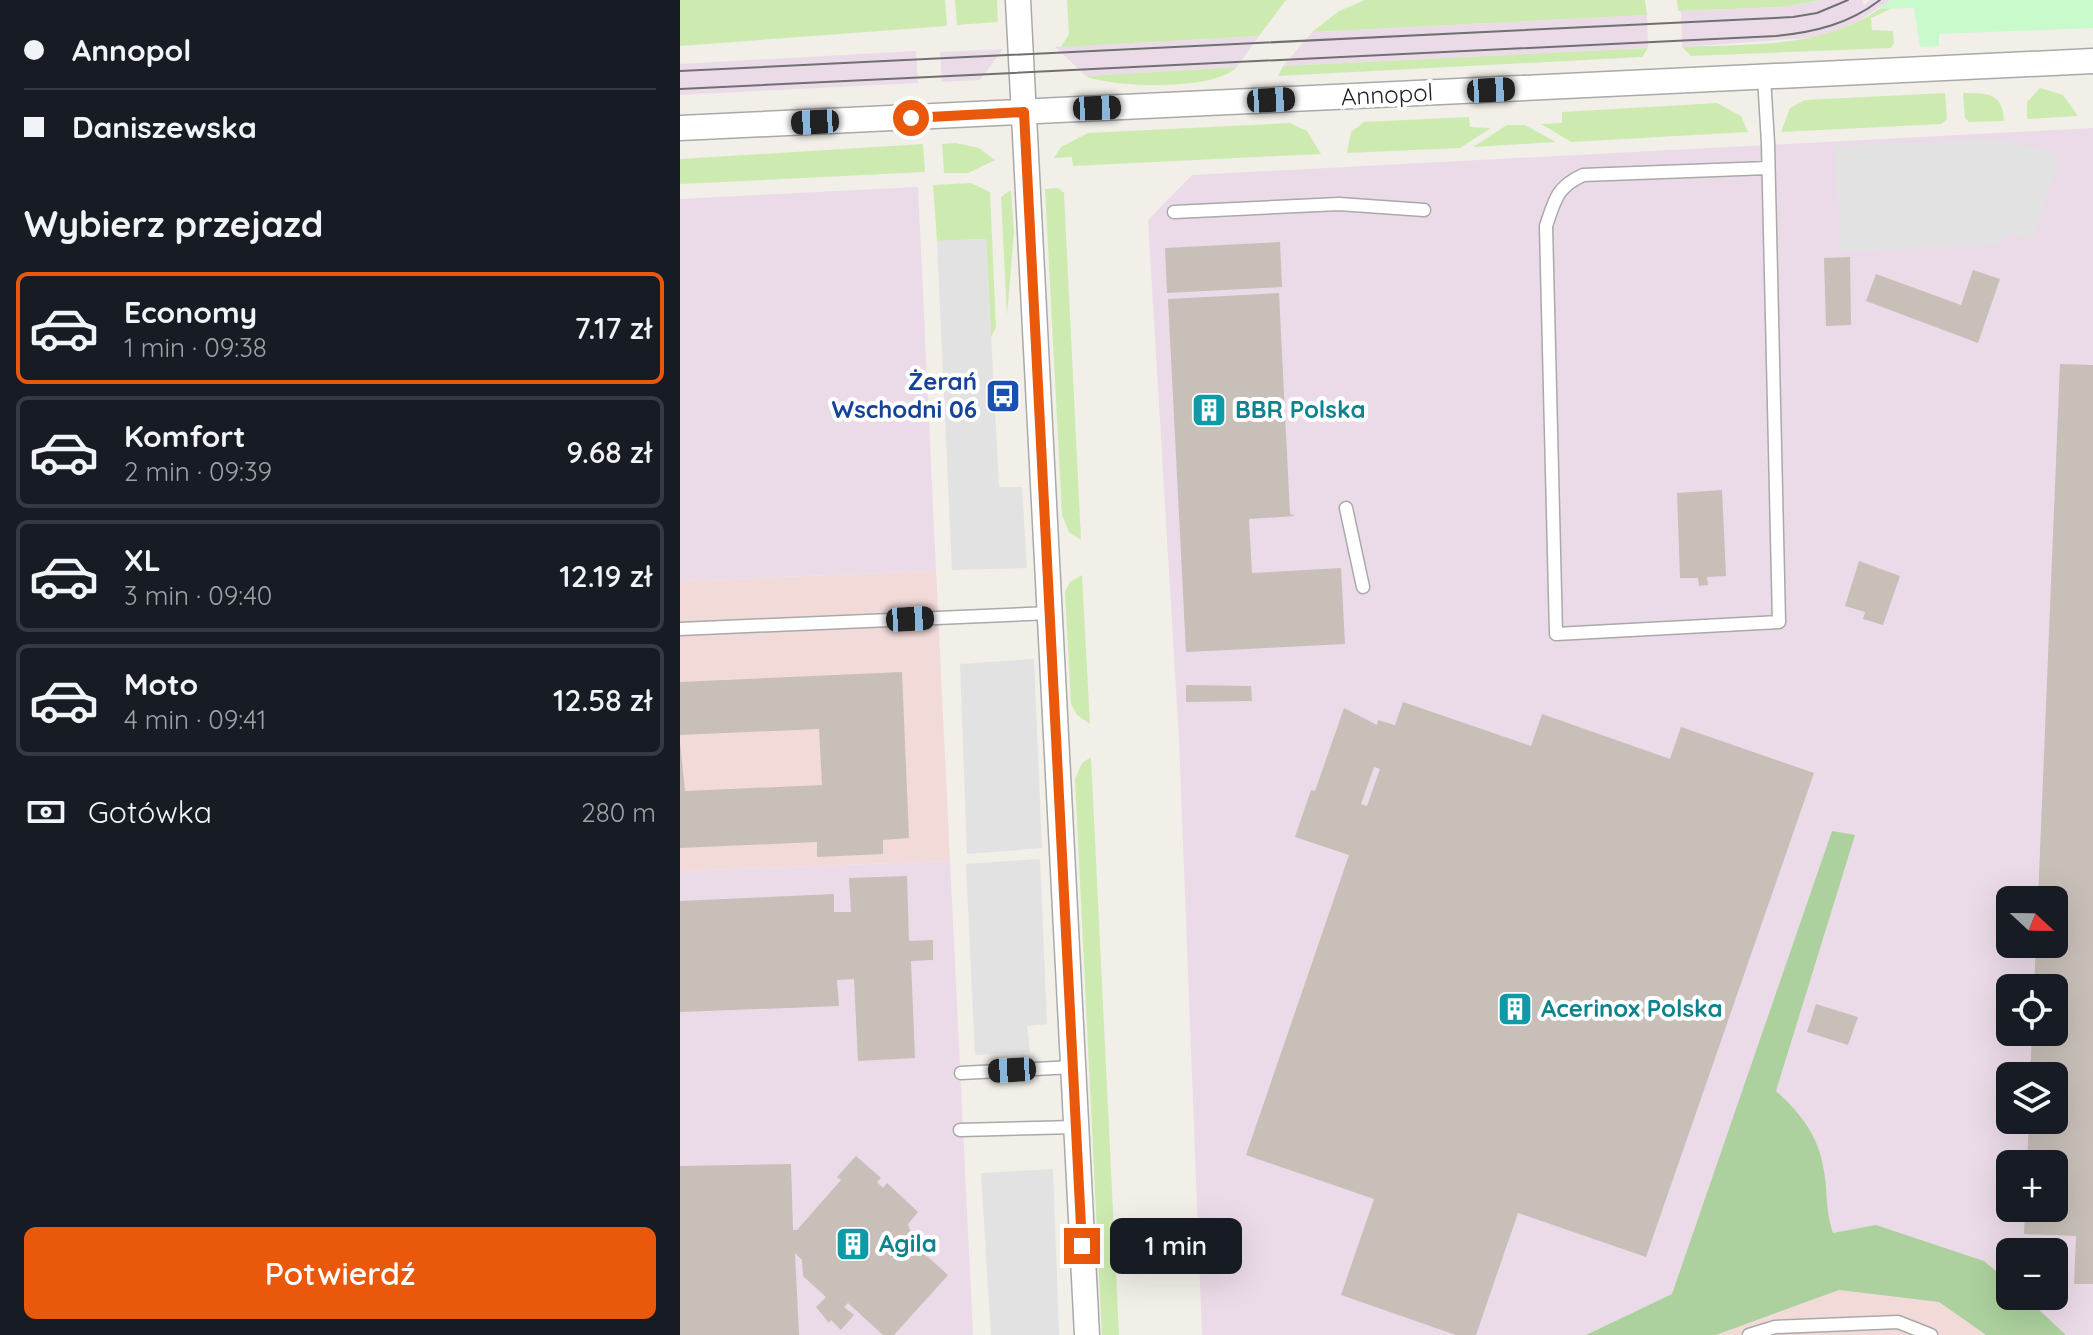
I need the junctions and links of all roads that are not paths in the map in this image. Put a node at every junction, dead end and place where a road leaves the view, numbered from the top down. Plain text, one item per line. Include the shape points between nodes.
1 (1018, 0) edge
2 (2093, 61) edge
3 (1764, 77) junction
4 (1024, 112) junction
5 (680, 128) edge
6 (1768, 168) junction
7 (1424, 210) dead end
8 (1174, 212) dead end
9 (1346, 508) dead end
10 (1363, 587) dead end
11 (1050, 613) junction
12 (680, 629) edge
13 (1073, 1067) junction
14 (961, 1073) dead end
15 (1075, 1127) junction
16 (960, 1130) dead end
17 (1087, 1335) edge
18 (1749, 1335) edge
19 (1931, 1335) edge

1 - 4 street
2 - 3 street, Annopol
3 - 4 street, Annopol
3 - 6 lane
4 - 5 street, Annopol
4 - 11 street
6 - 6 lane via 1779,622 1556,634 1546,226 1553,204 1564,184 1583,175
7 - 8 lane via 1339,204
9 - 10 lane
11 - 12 lane
11 - 13 street
13 - 14 lane
13 - 15 street
15 - 16 lane
15 - 17 street
18 - 19 lane via 1775,1327 1898,1322

